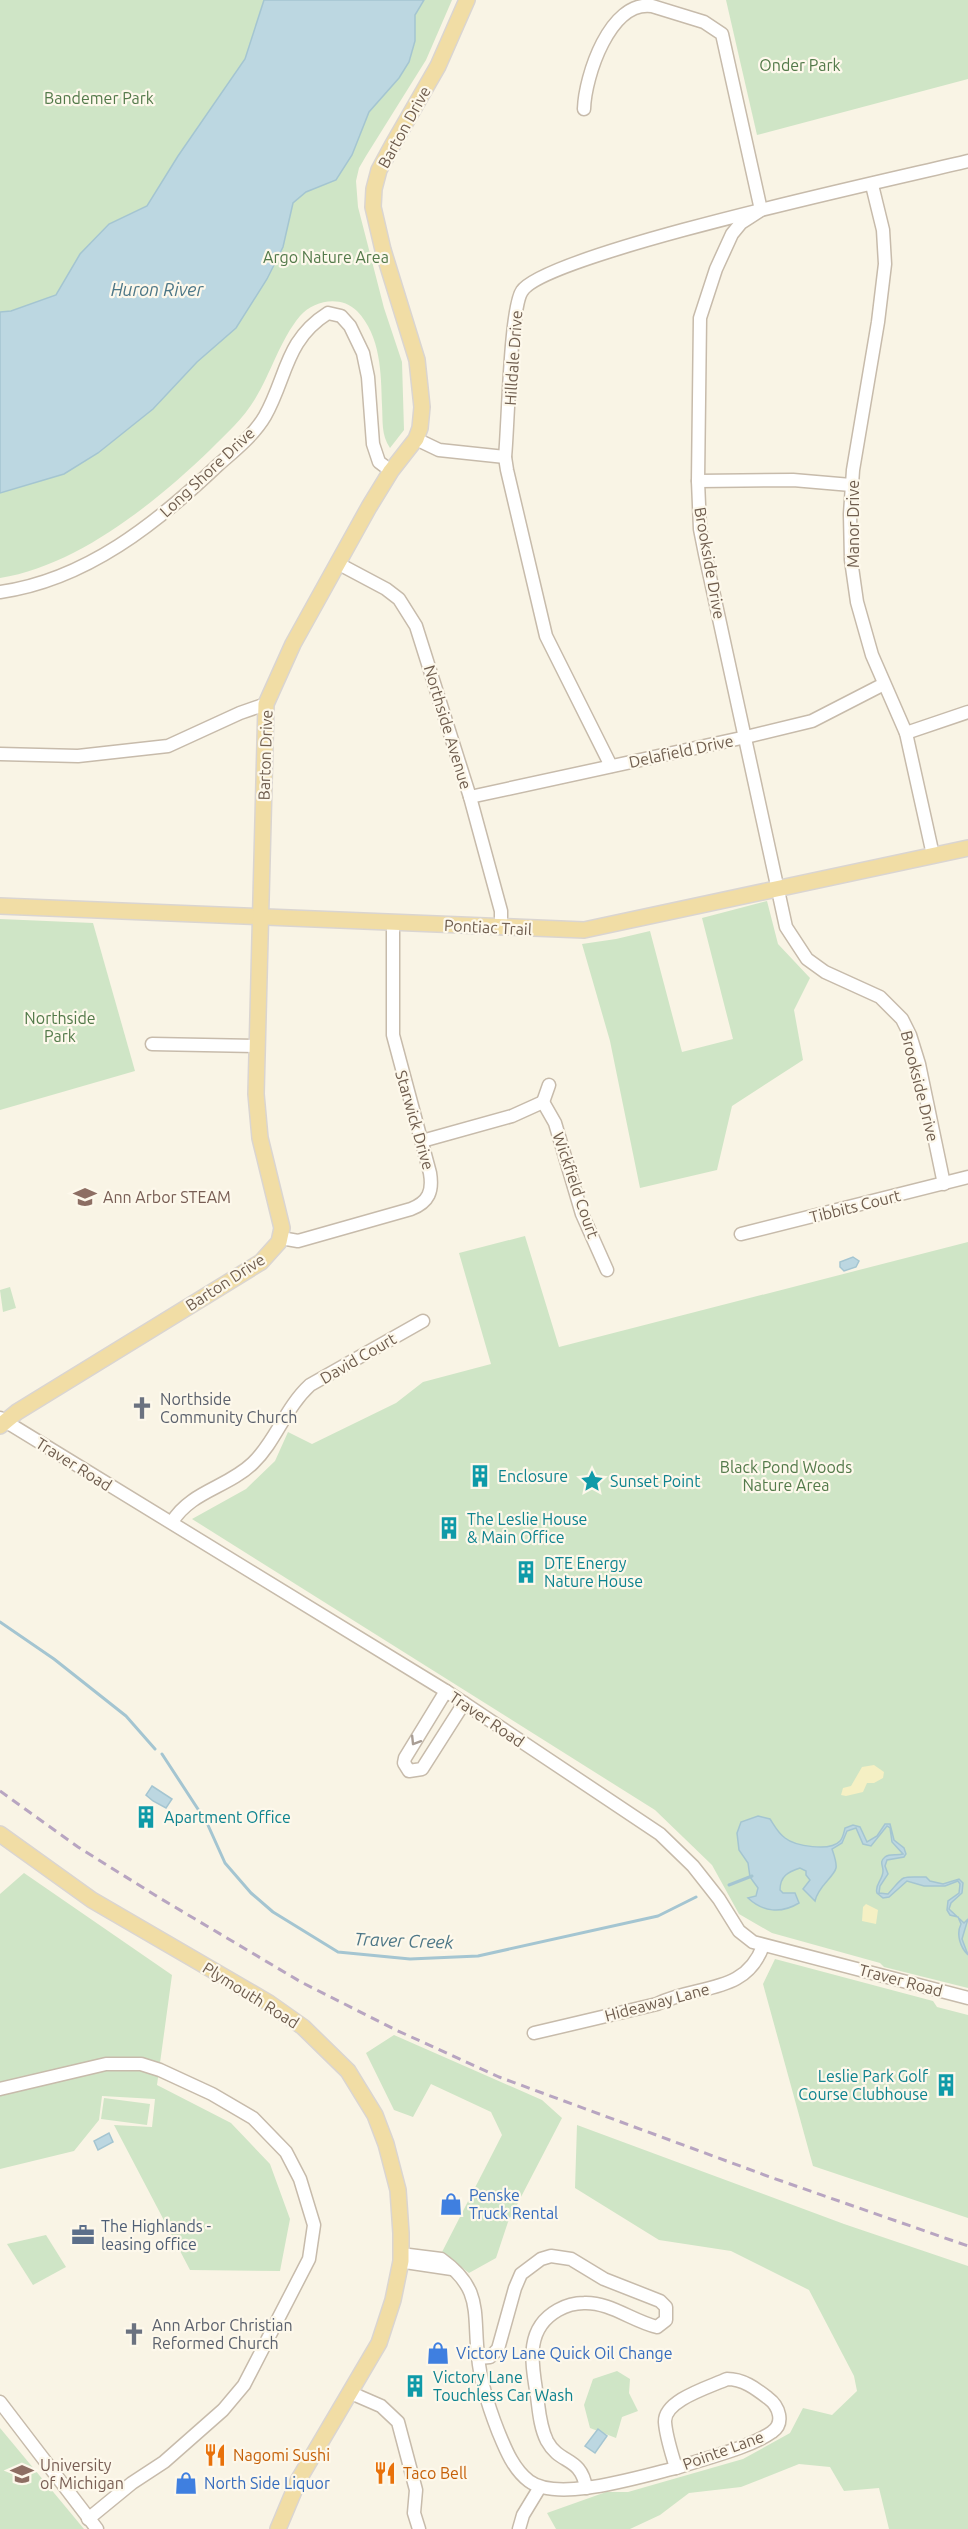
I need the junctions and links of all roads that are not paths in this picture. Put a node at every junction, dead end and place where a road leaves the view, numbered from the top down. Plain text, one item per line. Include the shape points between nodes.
1 (467, 0) edge
2 (584, 109) dead end
3 (968, 160) edge
4 (872, 185) junction
5 (761, 210) junction
6 (416, 439) junction
7 (505, 458) junction
8 (391, 471) junction
9 (698, 481) junction
10 (851, 485) junction
11 (339, 564) junction
12 (0, 592) edge
13 (884, 684) junction
14 (266, 704) junction
15 (968, 712) edge
16 (906, 733) junction
17 (746, 737) junction
18 (0, 754) edge
19 (611, 766) junction
20 (470, 796) junction
21 (968, 848) edge
22 (933, 855) junction
23 (778, 889) junction
24 (0, 906) edge
25 (260, 918) junction
26 (393, 922) junction
27 (501, 928) junction
28 (152, 1044) dead end
29 (256, 1046) junction
30 (549, 1085) dead end
31 (543, 1102) junction
32 (422, 1141) junction
33 (968, 1178) edge
34 (944, 1184) junction
35 (741, 1234) dead end
36 (281, 1238) junction
37 (607, 1270) dead end
38 (423, 1321) dead end
39 (2, 1422) edge
40 (172, 1522) junction
41 (446, 1691) junction
42 (464, 1703) junction
43 (0, 1834) edge
44 (763, 1946) junction
45 (968, 1998) edge
46 (534, 2033) dead end
47 (0, 2089) edge
48 (401, 2258) junction
49 (478, 2358) junction
50 (351, 2393) junction
51 (0, 2402) edge
52 (676, 2468) junction
53 (540, 2487) junction
54 (586, 2488) junction
55 (88, 2519) junction
56 (97, 2529) edge
57 (278, 2529) edge
58 (418, 2529) edge
59 (519, 2529) edge

1 - 6 main road, Barton Drive via 442,59 384,162 374,189 373,207 383,250 417,360 422,418
2 - 5 street via 586,84 597,56 626,11 638,5 652,6 712,25 726,44
3 - 4 street, Hilldale Drive
4 - 5 street, Hilldale Drive
4 - 10 street, Manor Drive via 883,230 885,264
5 - 7 street, Hilldale Drive via 610,251 527,285 516,310
5 - 9 street, Brookside Drive via 732,234 700,318
6 - 7 street via 440,450
6 - 8 main road, Barton Drive
7 - 19 street, Hilldale Drive via 546,636
8 - 11 main road, Barton Drive
8 - 12 street, Long Shore Drive via 380,462 373,444 363,352 350,326 341,316 328,312 297,342 265,416 193,489 129,540 76,570
9 - 10 street via 793,480
9 - 17 street, Brookside Drive via 705,554
10 - 13 street, Manor Drive via 853,582
11 - 14 main road, Barton Drive via 293,644
11 - 20 street, Northside Avenue via 386,589 407,609 416,626
13 - 16 street, Manor Drive
13 - 17 street, Delafield Drive via 812,721
14 - 18 street via 168,746 78,756
14 - 25 main road, Barton Drive
15 - 16 street
16 - 22 street, Manor Drive
17 - 19 street, Delafield Drive
17 - 23 street, Brookside Drive
19 - 20 street, Delafield Drive
20 - 27 street, Northside Avenue via 501,911
21 - 22 main road, Pontiac Trail
22 - 23 main road, Pontiac Trail
23 - 27 main road, Pontiac Trail via 584,930
23 - 34 street, Brookside Drive via 786,927 807,959 825,972 880,997 902,1019 919,1064
24 - 25 main road, Pontiac Trail
25 - 26 main road, Pontiac Trail
25 - 29 main road, Barton Drive
26 - 27 main road, Pontiac Trail
26 - 32 street, Starwick Drive via 393,1035
28 - 29 street
29 - 36 main road, Barton Drive via 257,1118 280,1213
30 - 31 street
31 - 32 street via 512,1116
31 - 37 street, Wickfield Court via 555,1124 582,1214
32 - 36 street, Starwick Drive via 432,1186 421,1204 298,1241
33 - 34 street, Tibbits Court
34 - 35 street, Tibbits Court
36 - 39 main road, Barton Drive via 261,1262
38 - 40 street, David Court via 310,1385 297,1397 252,1464 185,1504
39 - 40 street, Traver Road
40 - 41 street, Traver Road
41 - 42 street, Traver Road
41 -> 42 street via 405,1758 410,1772 422,1769
42 - 44 street, Traver Road via 660,1834 698,1871 739,1931
43 - 48 main road, Plymouth Road via 92,1900 294,2019 337,2059 375,2115 395,2171
44 - 45 street, Traver Road
44 - 46 street, Hideaway Lane via 752,1967 733,1982
47 - 55 street via 106,2064 141,2064 160,2070 253,2118 278,2143 300,2179 314,2225 309,2259 244,2385 224,2410 164,2462
48 - 49 street via 441,2259 468,2287 476,2304
48 - 50 main road, Plymouth Road via 379,2343
49 - 53 street via 505,2448 517,2468
49 - 54 street via 490,2356 498,2349 521,2274 551,2256 571,2259 604,2280 660,2301 666,2307 666,2320 657,2327 598,2304 581,2302 547,2316 536,2331 531,2351 541,2424 555,2453 579,2467
50 - 57 main road, Plymouth Road via 299,2478
50 - 58 street via 381,2406 398,2422 416,2490 414,2513
51 - 55 street
52 - 52 street, Pointe Lane via 772,2432 779,2424 776,2404 735,2379 678,2401 666,2412 665,2422
52 - 54 street, Pointe Lane
53 - 54 street, Pointe Lane
53 - 59 street
55 - 56 street

